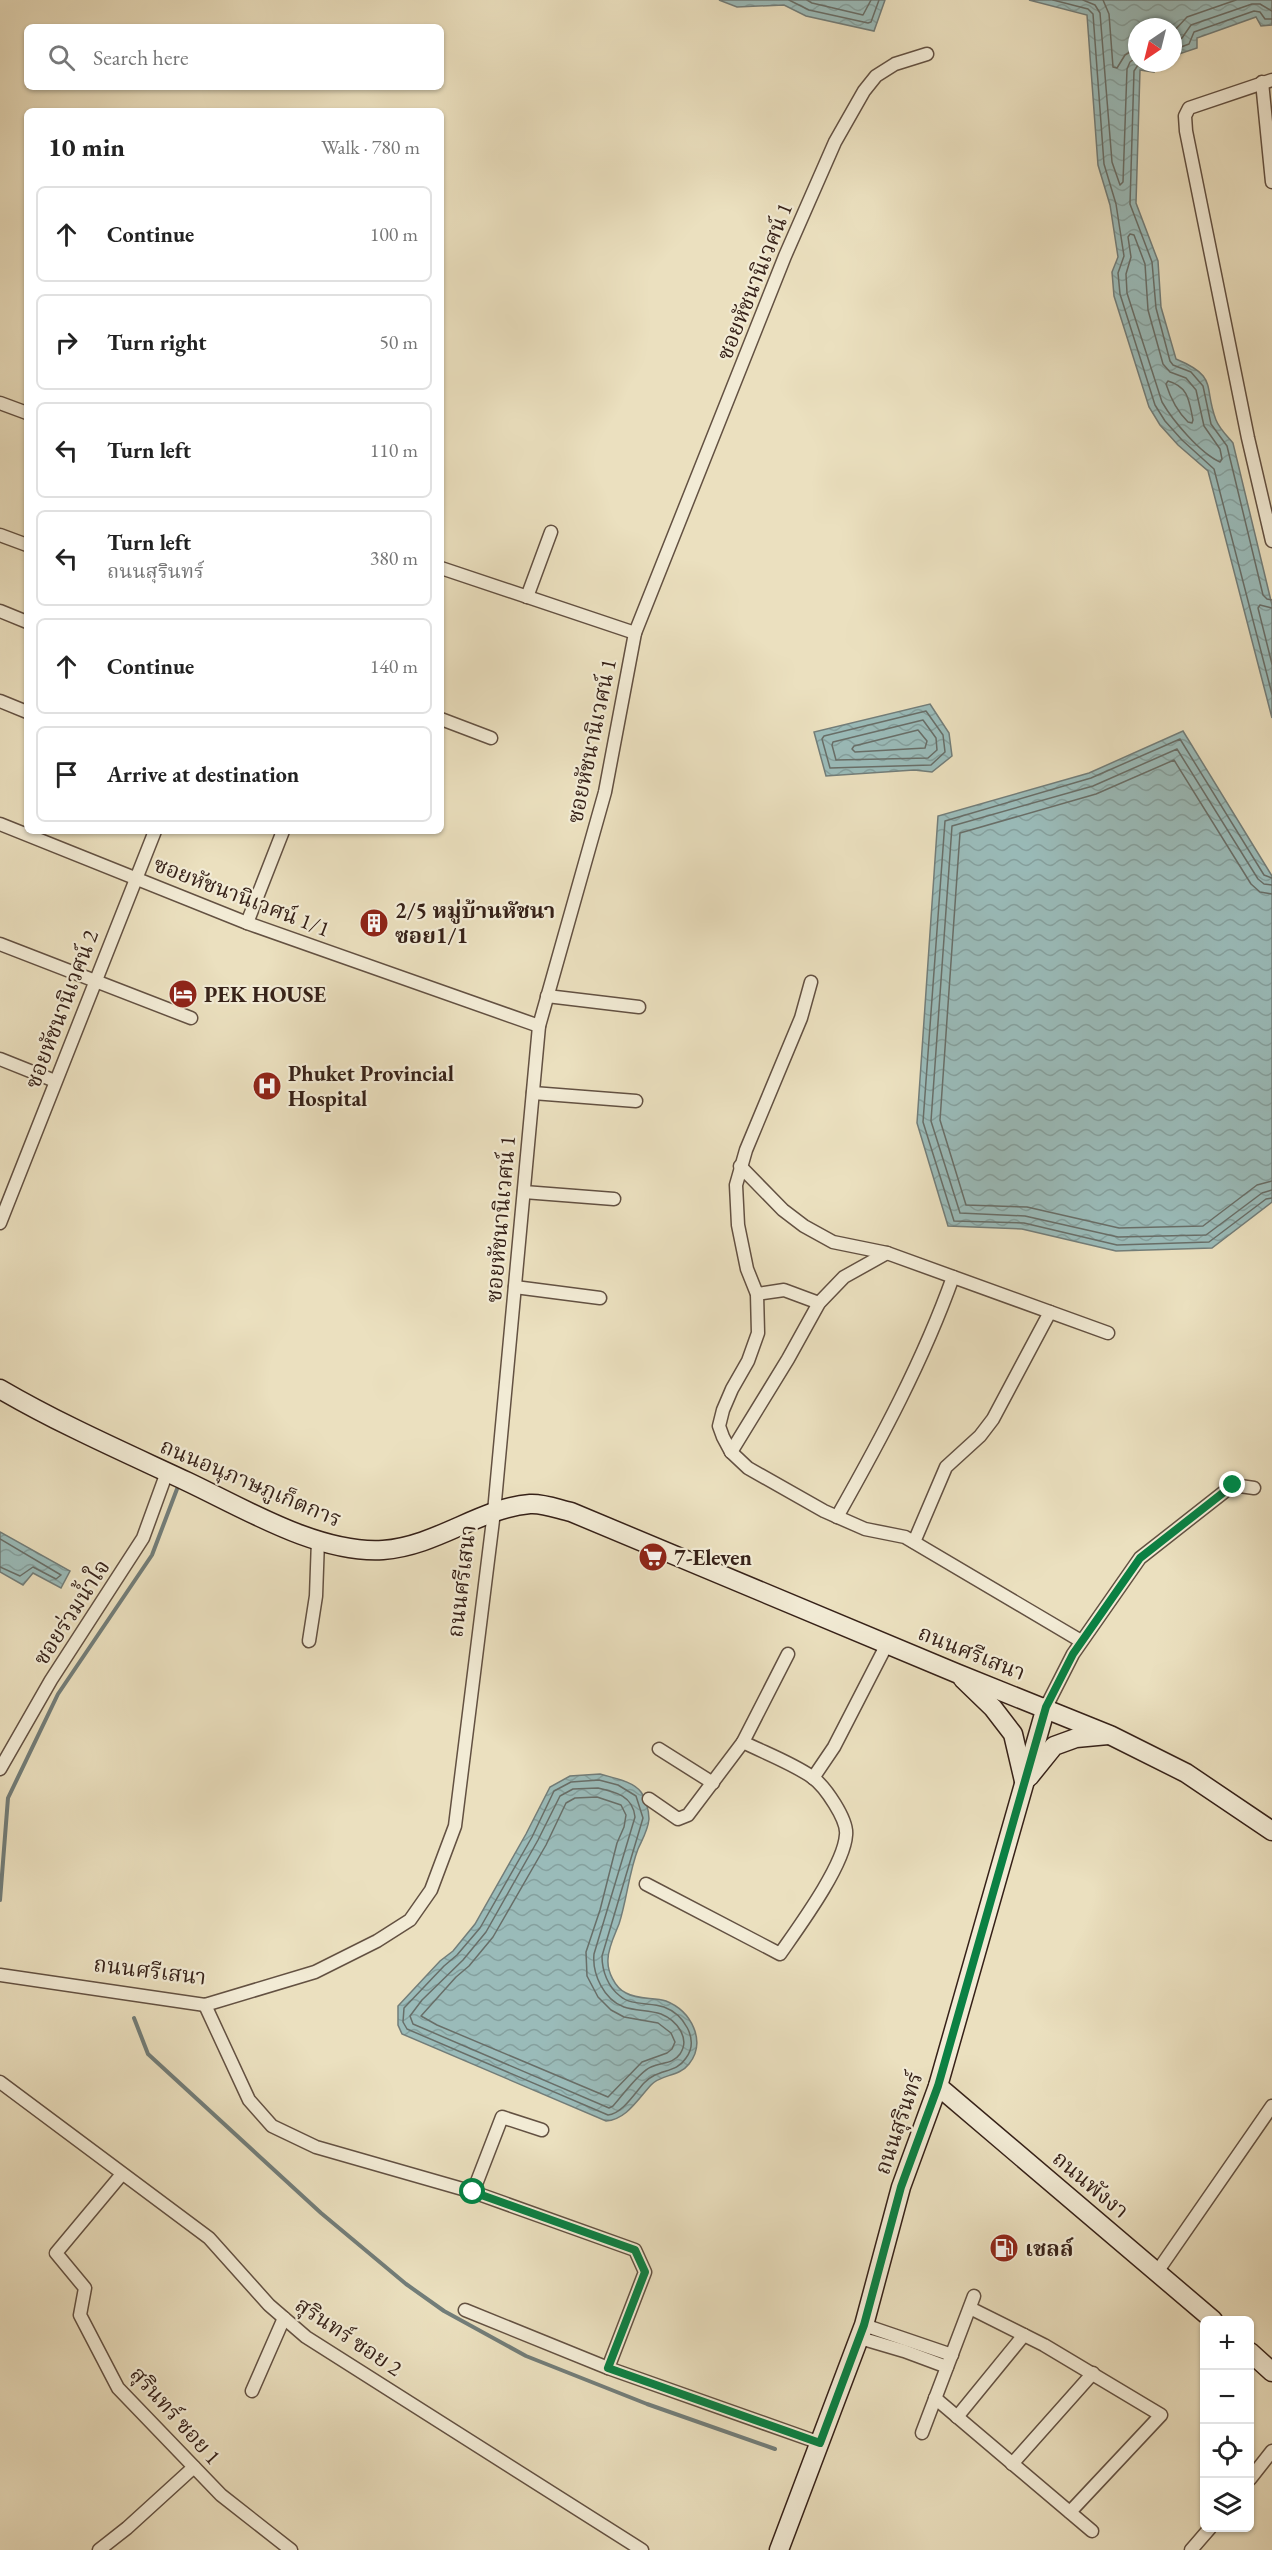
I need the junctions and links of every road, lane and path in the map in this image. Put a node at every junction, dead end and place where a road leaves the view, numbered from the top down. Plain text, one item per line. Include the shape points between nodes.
1 (927, 54) dead end
2 (1267, 81) edge
3 (1272, 182) edge
4 (0, 403) edge
5 (24, 412) edge
6 (551, 532) dead end
7 (0, 535) edge
8 (1272, 542) edge
9 (24, 544) edge
10 (444, 569) edge
11 (527, 597) junction
12 (0, 611) edge
13 (24, 621) edge
14 (635, 633) junction
15 (0, 701) edge
16 (24, 711) edge
17 (444, 720) edge
18 (491, 738) dead end
19 (0, 824) edge
20 (24, 831) edge
21 (34, 834) edge
22 (154, 834) edge
23 (282, 834) edge
24 (136, 878) junction
25 (248, 923) junction
26 (0, 944) edge
27 (93, 982) junction
28 (811, 982) dead end
29 (547, 996) junction
30 (639, 1007) dead end
31 (191, 1018) dead end
32 (539, 1026) junction
33 (0, 1059) edge
34 (55, 1081) junction
35 (533, 1093) junction
36 (636, 1101) dead end
37 (740, 1166) junction
38 (524, 1191) junction
39 (614, 1199) dead end
40 (0, 1223) edge
41 (887, 1253) junction
42 (953, 1277) junction
43 (515, 1287) junction
44 (757, 1294) junction
45 (600, 1298) dead end
46 (819, 1303) junction
47 (1050, 1312) junction
48 (1108, 1333) dead end
49 (0, 1389) edge
50 (731, 1452) junction
51 (166, 1472) junction
52 (1254, 1488) dead end
53 (494, 1512) junction
54 (837, 1517) junction
55 (318, 1540) junction
56 (914, 1542) junction
57 (309, 1641) dead end
58 (1081, 1641) junction
59 (887, 1644) junction
60 (788, 1654) dead end
61 (956, 1673) junction
62 (1046, 1707) junction
63 (1110, 1735) junction
64 (742, 1742) junction
65 (659, 1749) dead end
66 (0, 1769) edge
67 (813, 1778) junction
68 (1024, 1782) junction
69 (713, 1784) junction
70 (649, 1799) dead end
71 (1272, 1831) edge
72 (646, 1884) dead end
73 (0, 1975) edge
74 (205, 2005) junction
75 (0, 2082) edge
76 (938, 2086) junction
77 (1272, 2106) edge
78 (542, 2130) dead end
79 (122, 2174) junction
80 (473, 2192) junction
81 (1157, 2272) junction
82 (974, 2296) dead end
83 (970, 2308) junction
84 (465, 2310) dead end
85 (1208, 2316) edge
86 (284, 2318) junction
87 (862, 2332) junction
88 (1024, 2335) junction
89 (1254, 2354) edge
90 (952, 2355) junction
91 (1269, 2363) edge
92 (947, 2367) junction
93 (608, 2368) junction
94 (1093, 2373) junction
95 (252, 2391) dead end
96 (935, 2398) junction
97 (957, 2417) junction
98 (922, 2433) dead end
99 (820, 2443) junction
100 (1272, 2451) edge
101 (1012, 2464) junction
102 (194, 2467) junction
103 (1251, 2478) edge
104 (1070, 2512) junction
105 (1092, 2531) dead end
106 (1207, 2532) edge
107 (99, 2550) edge
108 (291, 2550) edge
109 (642, 2550) edge
110 (779, 2550) edge
111 (1191, 2550) edge

1 - 14 street, ซอยหัชนานิเวศน์ 1 via 895,64 876,76 835,142 785,255
2 - 3 street
2 - 8 street via 1189,108 1185,116 1207,244
4 - 5 street
6 - 11 street
7 - 9 street
10 - 11 street
11 - 14 street
12 - 13 street
14 - 29 street, ซอยหัชนานิเวศน์ 1 via 605,792
15 - 16 street
17 - 18 street
19 - 20 street, ซอยหัชนานิเวศน์ 1/1
21 - 24 street, ซอยหัชนานิเวศน์ 1/1
22 - 24 street, ซอยหัชนานิเวศน์ 2
23 - 25 street
24 - 25 street, ซอยหัชนานิเวศน์ 1/1
24 - 27 street, ซอยหัชนานิเวศน์ 2
25 - 32 street, ซอยหัชนานิเวศน์ 1/1
26 - 27 street
27 - 31 street
27 - 34 street, ซอยหัชนานิเวศน์ 2
28 - 37 street via 787,1056
29 - 30 street
29 - 32 street, ซอยหัชนานิเวศน์ 1
32 - 35 street, ซอยหัชนานิเวศน์ 1
33 - 34 street
34 - 40 street, ซอยหัชนานิเวศน์ 2
35 - 36 street
35 - 38 street, ซอยหัชนานิเวศน์ 1
37 - 41 street via 804,1226 833,1242
37 - 44 street via 736,1185 738,1225 747,1269
38 - 39 street
38 - 43 street, ซอยหัชนานิเวศน์ 1
41 - 42 street
41 - 46 street via 844,1278
42 - 47 street
42 - 54 street via 906,1389
43 - 45 street
43 - 53 street, ซอยหัชนานิเวศน์ 1
44 - 46 street via 784,1290
44 - 50 street via 758,1333 719,1426
46 - 50 street
47 - 48 street
47 - 56 street via 993,1419 946,1467
49 - 51 street, ถนนอนุภาษภูเก็ตการ via 44,1415
50 - 54 street via 748,1468
51 - 55 street, ถนนอนุภาษภูเก็ตการ
51 - 66 street, ซอยร่วมน้ำใจ via 143,1538 51,1680
52 - 58 street via 1233,1485 1140,1558
53 - 55 street, ถนนอนุภาษภูเก็ตการ via 435,1539 383,1550 337,1546
53 - 59 street, ถนนศรีเสนา via 532,1504 571,1512
53 - 74 street, ถนนศรีเสนา via 454,1826 431,1890 410,1920 378,1941 315,1972
54 - 56 street
55 - 57 street
56 - 58 street
58 - 62 street
59 - 61 street, ถนนศรีเสนา
59 - 67 street via 834,1747
60 - 64 street
61 - 62 street, ถนนศรีเสนา
61 - 68 street via 993,1708 1013,1734
62 - 63 street, ถนนศรีเสนา
62 - 68 street, ถนนสุรินทร์
63 - 68 street via 1076,1738 1054,1746
63 - 71 street, ถนนศรีเสนา via 1186,1773
64 - 67 street
64 - 69 street
65 - 69 street
67 - 72 street via 840,1810 847,1833 842,1852 812,1908 780,1954
68 - 76 street, ถนนสุรินทร์
69 - 70 street via 688,1815 678,1819
73 - 74 street, ถนนศรีเสนา
74 - 80 street via 249,2100 272,2126 316,2147
75 - 79 street, สุรินทร์ ซอย 2
76 - 81 street, ถนนพังงา
76 - 87 street, ถนนสุรินทร์ via 901,2187
77 - 81 street
78 - 80 street via 502,2117
79 - 86 street, สุรินทร์ ซอย 2 via 208,2238
79 - 102 street, สุรินทร์ ซอย 1 via 56,2253 85,2288 80,2315 118,2388
80 - 93 street via 635,2250 645,2272
81 - 85 street, ถนนพังงา
82 - 83 street
83 - 88 street
83 - 90 street
84 - 93 street
86 - 95 street
86 - 109 street, สุรินทร์ ซอย 2 via 306,2337
87 - 90 street
87 - 92 street
87 - 99 street, ถนนสุรินทร์
88 - 94 street
88 - 97 street
89 - 91 street
90 - 92 street
92 - 96 street
93 - 99 street
94 - 101 street
94 - 104 street via 1161,2415
96 - 97 street
96 - 98 street
97 - 101 street
99 - 110 street, ถนนสุรินทร์
100 - 103 street
101 - 104 street
102 - 107 street
102 - 108 street, สุรินทร์ ซอย 1 via 221,2495
104 - 105 street
106 - 111 street

